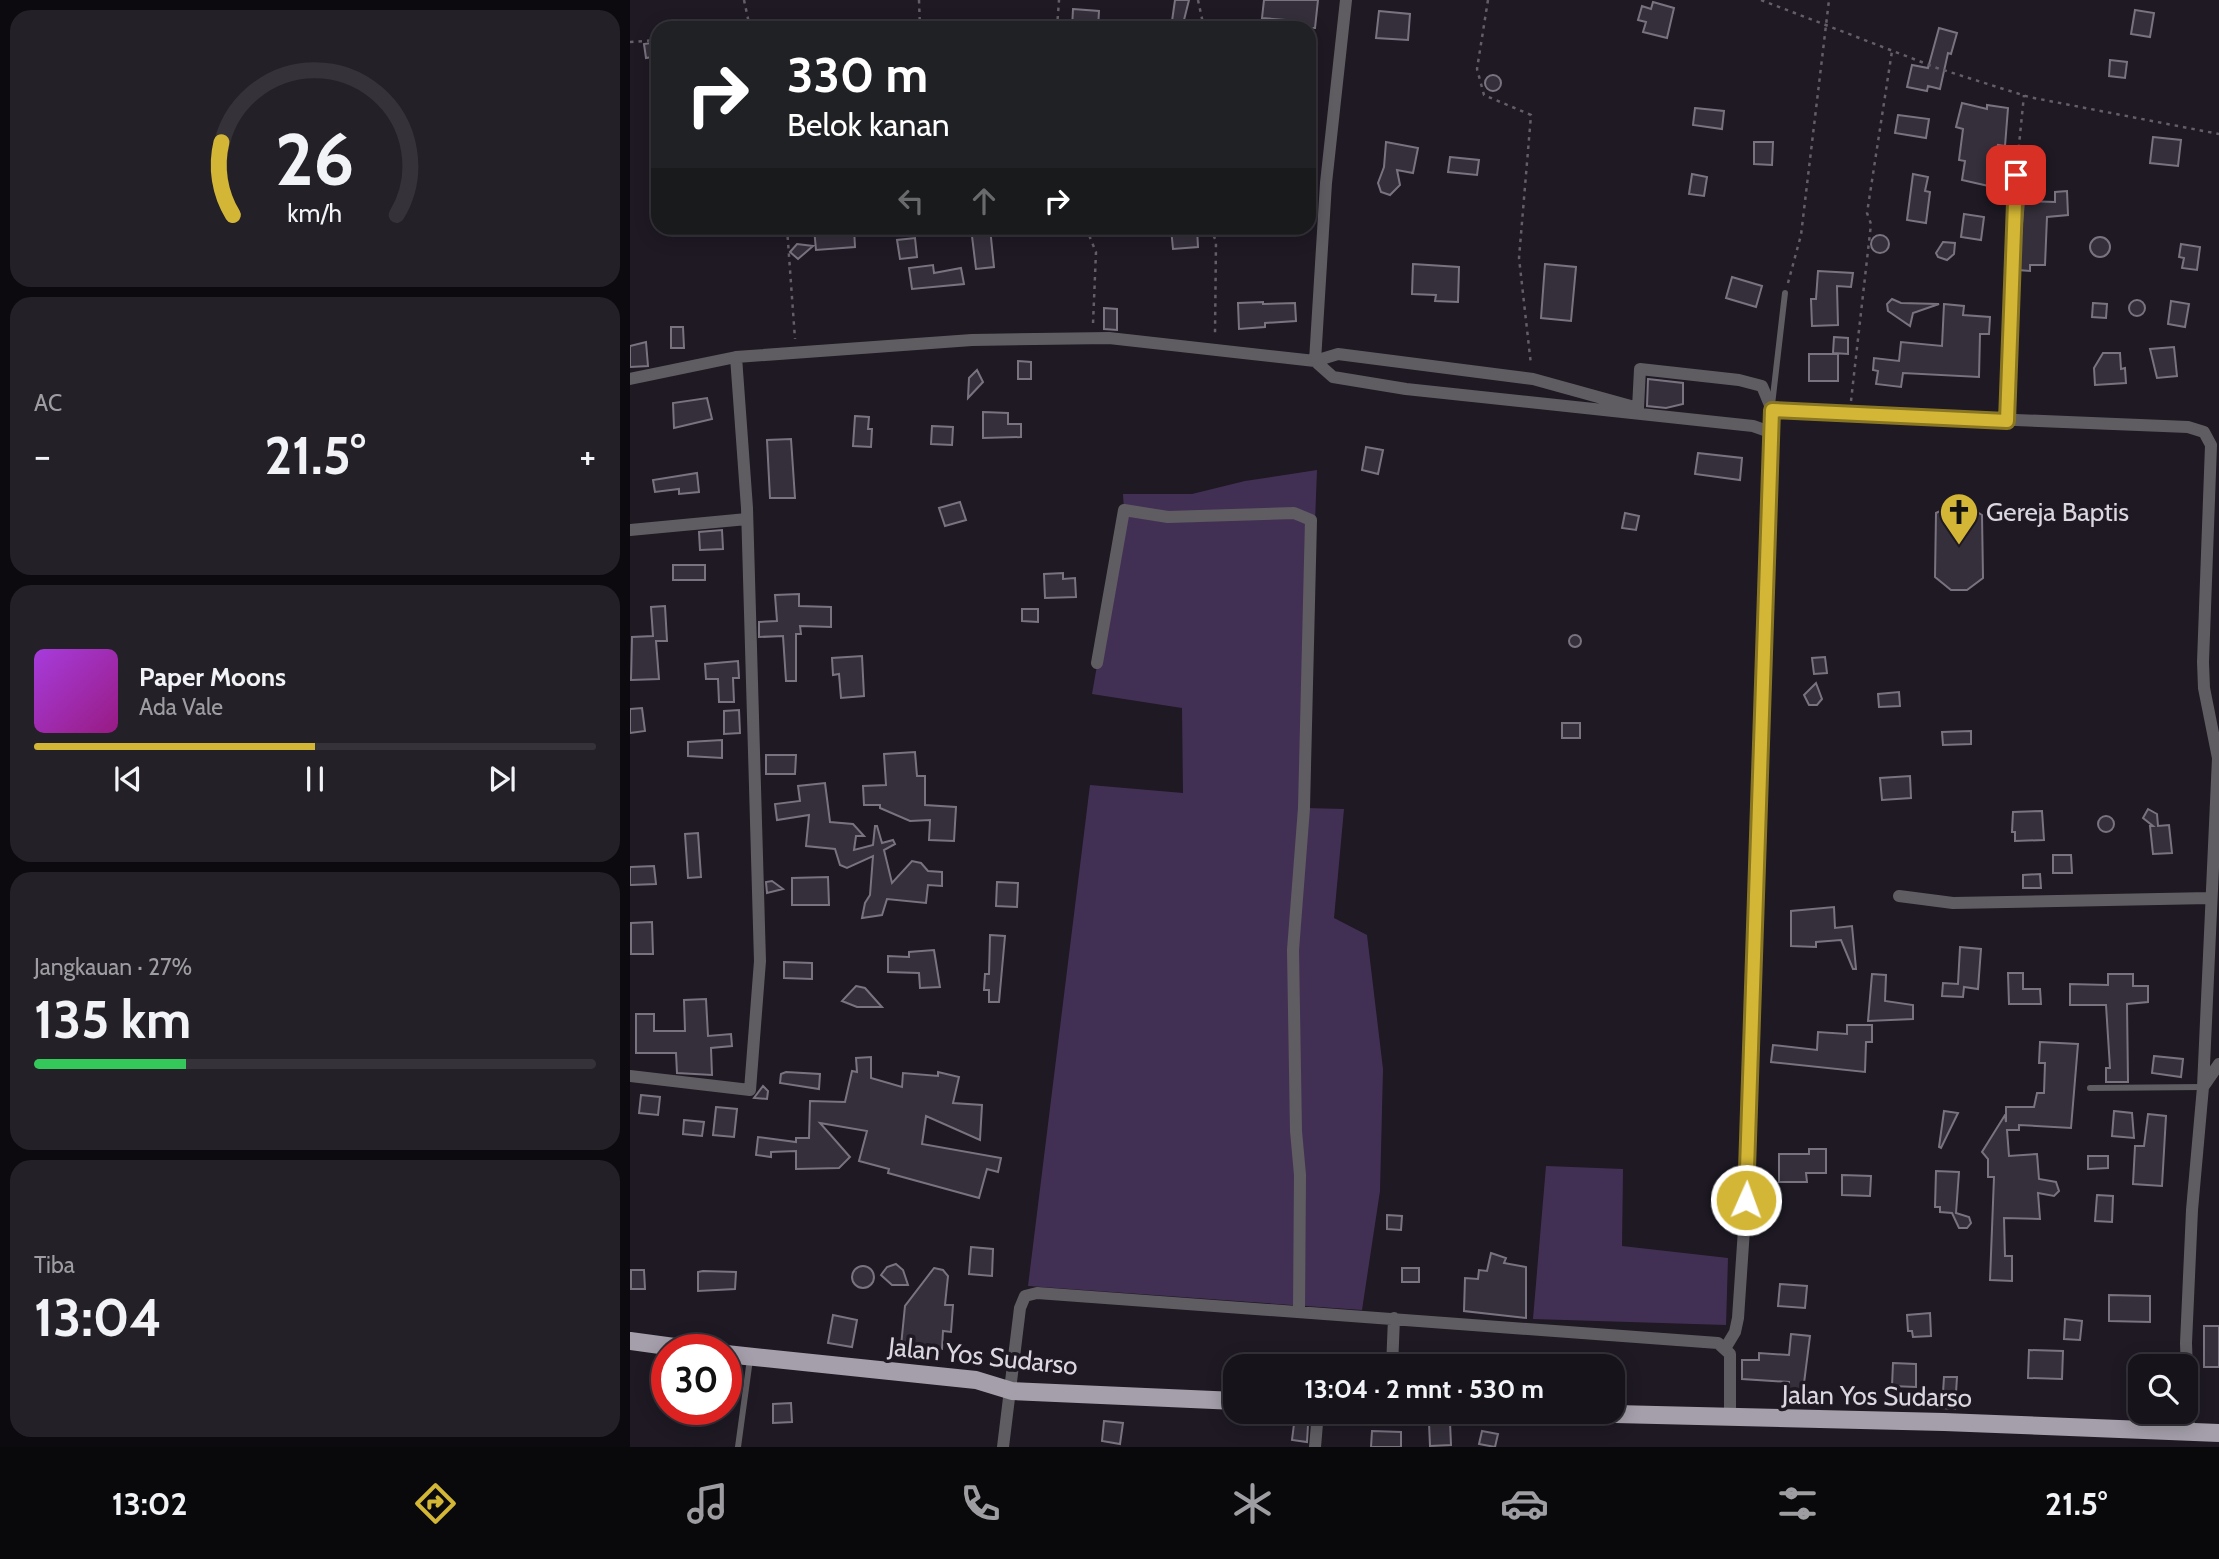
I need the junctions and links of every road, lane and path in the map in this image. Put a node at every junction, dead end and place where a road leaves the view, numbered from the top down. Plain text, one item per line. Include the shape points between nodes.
1 (744, 0) edge
2 (919, 0) edge
3 (1059, 0) edge
4 (1198, 0) edge
5 (1346, 0) edge
6 (1488, 0) edge
7 (1761, 0) edge
8 (1829, 0) edge
9 (748, 21) edge
10 (920, 21) edge
11 (1058, 21) edge
12 (1202, 21) edge
13 (1825, 22) junction
14 (651, 40) edge
15 (630, 42) edge
16 (1892, 50) junction
17 (2024, 95) junction
18 (2219, 134) edge
19 (2016, 175) joint
20 (788, 235) edge
21 (1089, 235) edge
22 (1213, 235) edge
23 (1785, 293) joint
24 (1093, 339) junction
25 (796, 351) junction
26 (1215, 351) junction
27 (736, 357) junction
28 (1315, 361) junction
29 (630, 379) edge
30 (1533, 379) junction
31 (1772, 410) junction
32 (1849, 414) junction
33 (2007, 421) junction
34 (1773, 433) junction
35 (2215, 452) edge
36 (747, 519) junction
37 (630, 530) edge
38 (1097, 663) dead end
39 (2218, 758) edge
40 (1899, 896) dead end
41 (2210, 898) junction
42 (2219, 1064) edge
43 (630, 1076) edge
44 (2203, 1087) junction
45 (2090, 1088) dead end
46 (1299, 1311) junction
47 (1394, 1318) junction
48 (630, 1341) edge
49 (651, 1344) edge
50 (1726, 1347) junction
51 (1393, 1354) edge
52 (742, 1356) edge
53 (750, 1357) junction
54 (1012, 1391) junction
55 (1223, 1400) edge
56 (1625, 1415) edge
57 (1730, 1419) junction
58 (1317, 1424) edge
59 (2189, 1432) junction
60 (2219, 1433) edge
61 (738, 1447) edge
62 (1003, 1447) edge
63 (1315, 1447) edge

1 - 9 path
2 - 10 path
3 - 11 path
4 - 12 path
5 - 28 street via 1326,183
6 - 30 path via 1477,69 1484,95 1531,115 1520,258
7 - 13 path
8 - 13 path
13 - 16 path
13 - 23 path via 1801,235
14 - 15 path
16 - 17 path
16 - 32 path via 1867,213 1871,224
17 - 18 path
17 - 19 path
19 - 33 lane
20 - 25 path
21 - 24 path via 1096,252
22 - 26 path
23 - 31 lane
24 - 25 street via 972,340
24 - 26 street
25 - 27 street
26 - 28 street
27 - 29 street
27 - 36 street
28 - 30 street via 1338,354
28 - 34 street via 1333,377 1406,389 1746,425
30 - 31 street via 1638,408 1640,369 1740,380 1762,386
31 - 32 street
31 - 34 street
32 - 33 street
33 - 35 street via 2188,427 2204,432
34 - 50 street via 1746,1200 1738,1318
35 - 39 street via 2203,662
36 - 37 street
36 - 43 street via 760,961 750,1090
38 - 46 street via 1124,510 1168,517 1294,513 1311,520 1304,808 1293,950
39 - 41 street
40 - 41 street via 1953,903
41 - 44 street
42 - 44 street
44 - 45 lane
44 - 59 street via 2186,1330
46 - 47 street
46 - 54 street via 1031,1293 1020,1308
47 - 50 street via 1683,1339
47 - 51 street
48 - 49 main road
50 - 57 street via 1730,1354
52 - 53 main road, Jalan Yos Sudarso
53 - 54 main road, Jalan Yos Sudarso via 976,1380
53 - 61 lane
54 - 55 main road, Jalan Yos Sudarso
54 - 62 street
56 - 57 main road, Jalan Yos Sudarso
57 - 59 main road, Jalan Yos Sudarso
58 - 63 street
59 - 60 main road, Jalan Yos Sudarso

